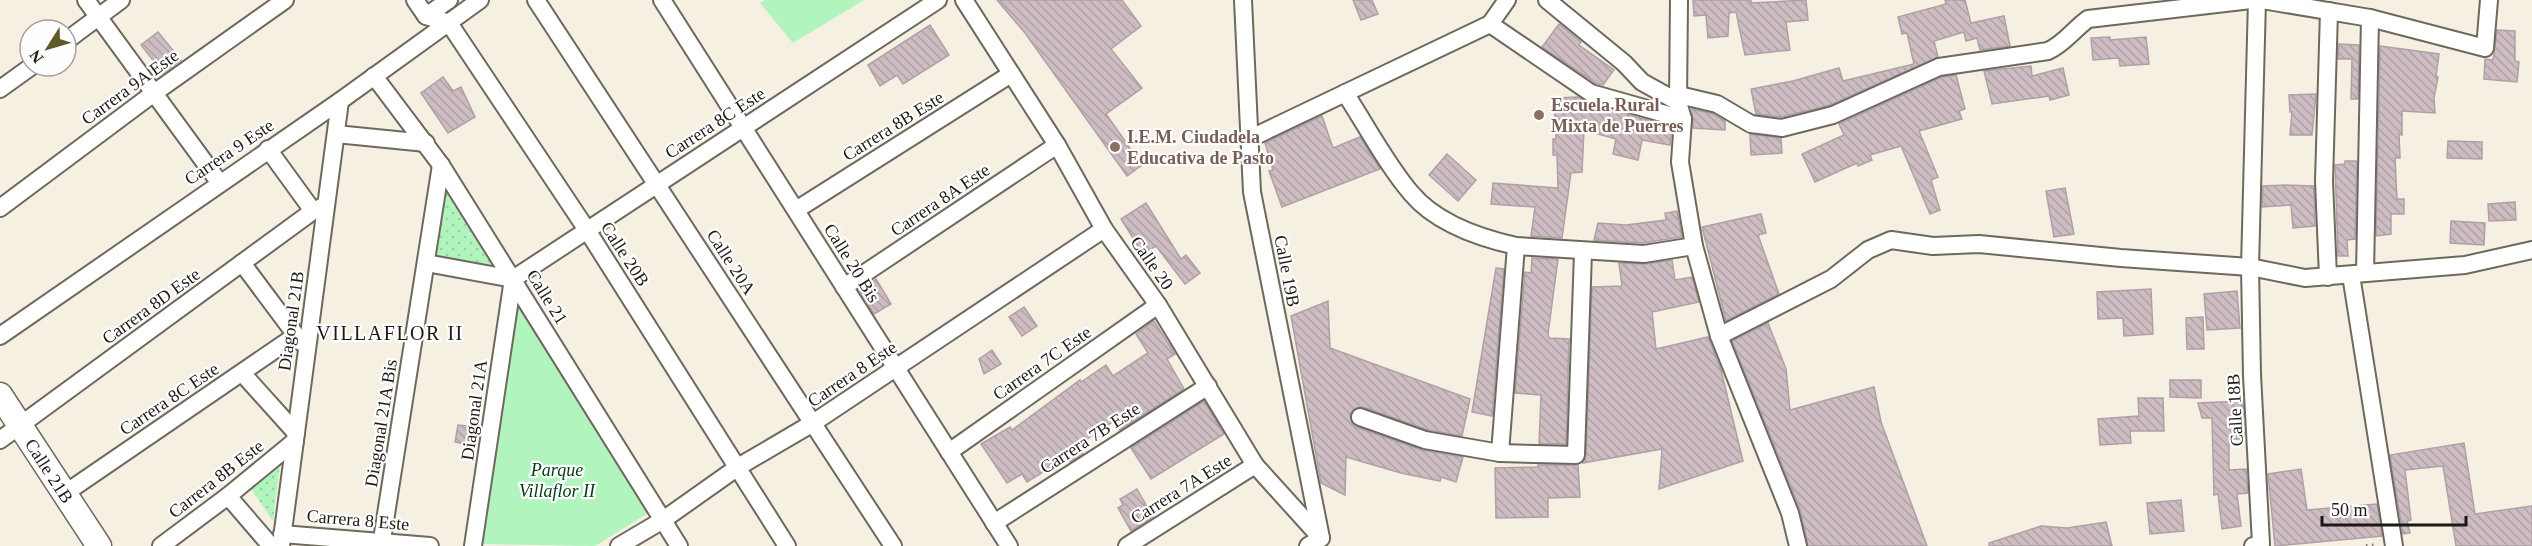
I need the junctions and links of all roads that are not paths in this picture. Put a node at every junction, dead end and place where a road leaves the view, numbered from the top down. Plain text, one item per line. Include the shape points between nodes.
1 (86, 0) edge
2 (121, 0) edge
3 (285, 0) edge
4 (414, 0) edge
5 (449, 0) edge
6 (480, 0) edge
7 (536, 0) edge
8 (662, 0) edge
9 (938, 0) edge
10 (964, 0) edge
11 (1243, 0) edge
12 (1507, 0) edge
13 (1547, 0) edge
14 (1679, 0) edge
15 (2251, 0) edge
16 (2257, 0) edge
17 (2262, 0) edge
18 (2489, 0) edge
19 (2329, 11) junction
20 (426, 16) junction
21 (99, 17) junction
22 (2370, 18) junction
23 (449, 23) junction
24 (1490, 24) junction
25 (78, 32) edge
26 (1011, 74) junction
27 (18, 76) edge
28 (374, 76) junction
29 (0, 90) edge
30 (154, 93) junction
31 (1346, 93) junction
32 (340, 101) junction
33 (1680, 105) junction
34 (743, 128) junction
35 (336, 134) junction
36 (1249, 140) junction
37 (426, 143) junction
38 (1057, 146) junction
39 (268, 149) junction
40 (441, 165) junction
41 (219, 182) junction
42 (657, 184) junction
43 (0, 208) edge
44 (320, 208) junction
45 (796, 210) junction
46 (1104, 229) junction
47 (587, 230) junction
48 (1516, 246) junction
49 (1694, 246) junction
50 (2532, 250) edge
51 (1583, 252) junction
52 (242, 263) junction
53 (426, 264) junction
54 (2250, 267) junction
55 (2358, 274) junction
56 (2328, 277) junction
57 (513, 279) junction
58 (844, 287) junction
59 (1158, 305) junction
60 (0, 336) edge
61 (295, 336) junction
62 (1719, 336) junction
63 (307, 348) junction
64 (896, 368) junction
65 (242, 373) junction
66 (1208, 386) junction
67 (0, 395) edge
68 (1360, 417) dead end
69 (813, 423) junction
70 (20, 426) junction
71 (295, 437) junction
72 (0, 440) edge
73 (949, 452) junction
74 (1500, 453) junction
75 (1255, 465) junction
76 (738, 467) junction
77 (64, 494) junction
78 (228, 496) junction
79 (663, 520) junction
80 (994, 523) junction
81 (278, 542) edge
82 (1318, 543) edge
83 (381, 544) edge
84 (99, 546) edge
85 (161, 546) edge
86 (430, 546) edge
87 (473, 546) edge
88 (619, 546) edge
89 (679, 546) edge
90 (787, 546) edge
91 (893, 546) edge
92 (1009, 546) edge
93 (1127, 546) edge
94 (1798, 546) edge
95 (2253, 546) edge
96 (2394, 546) edge

1 - 21 street
2 - 21 street
3 - 30 street, Carrera 9A Este
4 - 20 street
5 - 20 street
6 - 23 street, Carrera 9 Este
7 - 42 street, Calle 20A
8 - 34 street, Calle 20 Bis
9 - 34 street, Carrera 8C Este
10 - 26 street, Calle 20
11 - 36 street, Calle 19B
12 - 24 street
13 - 33 street via 1642,82
14 - 33 street
15 - 33 street via 2088,19 2048,51 1939,67 1833,115 1782,128 1750,124 1717,104
16 - 54 street
17 - 19 street
18 - 22 street via 2485,48
19 - 22 street
19 - 56 street via 2324,181
20 - 23 street
21 - 25 street
21 - 30 street
22 - 55 street
23 - 28 street, Carrera 9 Este
23 - 47 street, Calle 20B
24 - 31 street
24 - 33 street via 1591,93
26 - 38 street, Calle 20
26 - 45 street, Carrera 8B Este
27 - 29 street
28 - 32 street, Carrera 9 Este
28 - 37 street, Calle 21
30 - 41 street
30 - 43 street, Carrera 9A Este
31 - 36 street
31 - 48 street via 1411,194 1442,219
32 - 35 street, Diagonal 21B
32 - 39 street, Carrera 9 Este
33 - 49 street via 1680,162
34 - 42 street, Carrera 8C Este
34 - 45 street, Calle 20 Bis
35 - 37 street
35 - 44 street, Diagonal 21B
36 - 82 street, Calle 19B via 1252,192
37 - 40 street, Calle 21
38 - 46 street, Calle 20
38 - 58 street, Carrera 8A Este
39 - 41 street, Carrera 9 Este
39 - 44 street
40 - 53 street, Diagonal 21A Bis
40 - 57 street, Calle 21
41 - 60 street, Carrera 9 Este
42 - 47 street, Carrera 8C Este
42 - 69 street, Calle 20A
44 - 52 street, Carrera 8D Este
44 - 63 street, Diagonal 21B
45 - 58 street, Calle 20 Bis
46 - 59 street, Calle 20
46 - 64 street, Carrera 8 Este
47 - 57 street, Carrera 8C Este
47 - 76 street, Calle 20B
48 - 51 street
48 - 74 street
49 - 51 street via 1644,254
49 - 62 street
50 - 55 street via 2465,265
51 - 74 street via 1576,455
52 - 61 street
52 - 70 street, Carrera 8D Este
53 - 57 street
53 - 83 street, Diagonal 21A Bis
54 - 56 street via 2305,278
54 - 62 street via 1891,240 1868,250 1831,279
54 - 95 street, Calle 18B via 2261,544
55 - 56 street
55 - 96 street
57 - 79 street, Calle 21
57 - 87 street, Diagonal 21A
58 - 64 street, Calle 20 Bis
59 - 66 street, Calle 20
59 - 73 street, Carrera 7C Este
61 - 63 street
61 - 65 street, Carrera 8C Este
62 - 94 street via 1790,513
63 - 71 street, Diagonal 21B
64 - 69 street, Carrera 8 Este
64 - 73 street, Calle 20 Bis
65 - 71 street
65 - 77 street, Carrera 8C Este
66 - 75 street, Calle 20
66 - 80 street, Carrera 7B Este
67 - 70 street, Calle 21B
68 - 74 street via 1425,440
69 - 76 street, Carrera 8 Este
69 - 91 street, Calle 20A
70 - 72 street, Carrera 8D Este
70 - 77 street, Calle 21B
71 - 78 street, Carrera 8B Este
71 - 81 street, Diagonal 21B
73 - 80 street, Calle 20 Bis
75 - 82 street, Calle 20
75 - 93 street, Carrera 7A Este
76 - 79 street, Carrera 8 Este
76 - 90 street, Calle 20B
77 - 84 street, Calle 21B
78 - 81 street
78 - 85 street, Carrera 8B Este
79 - 88 street, Carrera 8 Este
79 - 89 street, Calle 21
80 - 92 street, Calle 20 Bis
81 - 83 street, Carrera 8 Este
83 - 86 street, Carrera 8 Este

